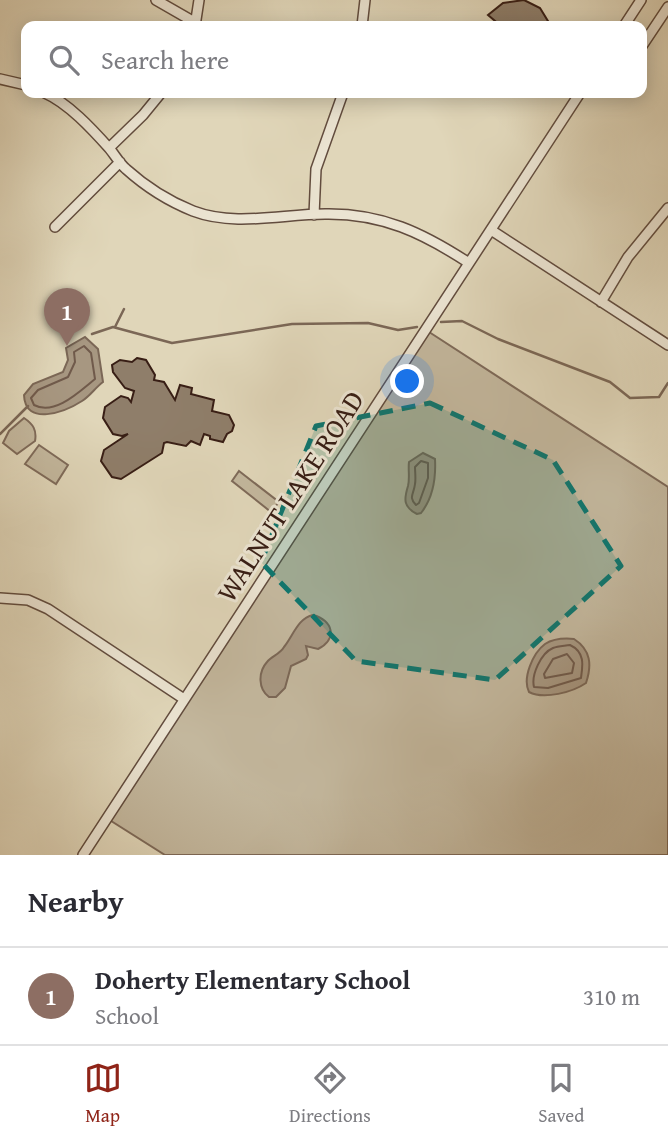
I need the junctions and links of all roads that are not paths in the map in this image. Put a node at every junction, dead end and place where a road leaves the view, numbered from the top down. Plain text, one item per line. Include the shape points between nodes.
1 (156, 0) edge
2 (199, 0) edge
3 (365, 0) edge
4 (641, 0) edge
5 (668, 7) edge
6 (189, 21) edge
7 (196, 21) edge
8 (363, 21) edge
9 (627, 21) edge
10 (647, 38) edge
11 (0, 79) edge
12 (21, 84) edge
13 (55, 98) edge
14 (157, 98) edge
15 (341, 98) edge
16 (577, 98) edge
17 (109, 148) junction
18 (120, 162) junction
19 (668, 208) edge
20 (314, 215) junction
21 (55, 227) dead end
22 (491, 230) junction
23 (469, 263) junction
24 (601, 302) junction
25 (668, 345) edge
26 (0, 598) edge
27 (184, 699) junction
28 (83, 855) edge

1 - 6 street
2 - 7 street
3 - 8 street
4 - 9 street
5 - 10 street
11 - 12 street
13 - 17 street
14 - 17 street
15 - 20 street via 317,169
16 - 22 street, WALNUT LAKE ROAD
17 - 18 street
18 - 20 street via 162,197 195,212 225,219
18 - 21 street
19 - 24 street via 628,257
20 - 23 street via 369,216 410,228
22 - 23 street, WALNUT LAKE ROAD
22 - 24 street
23 - 27 street, WALNUT LAKE ROAD
24 - 25 street
26 - 27 street via 28,600 48,609
27 - 28 street, WALNUT LAKE ROAD

